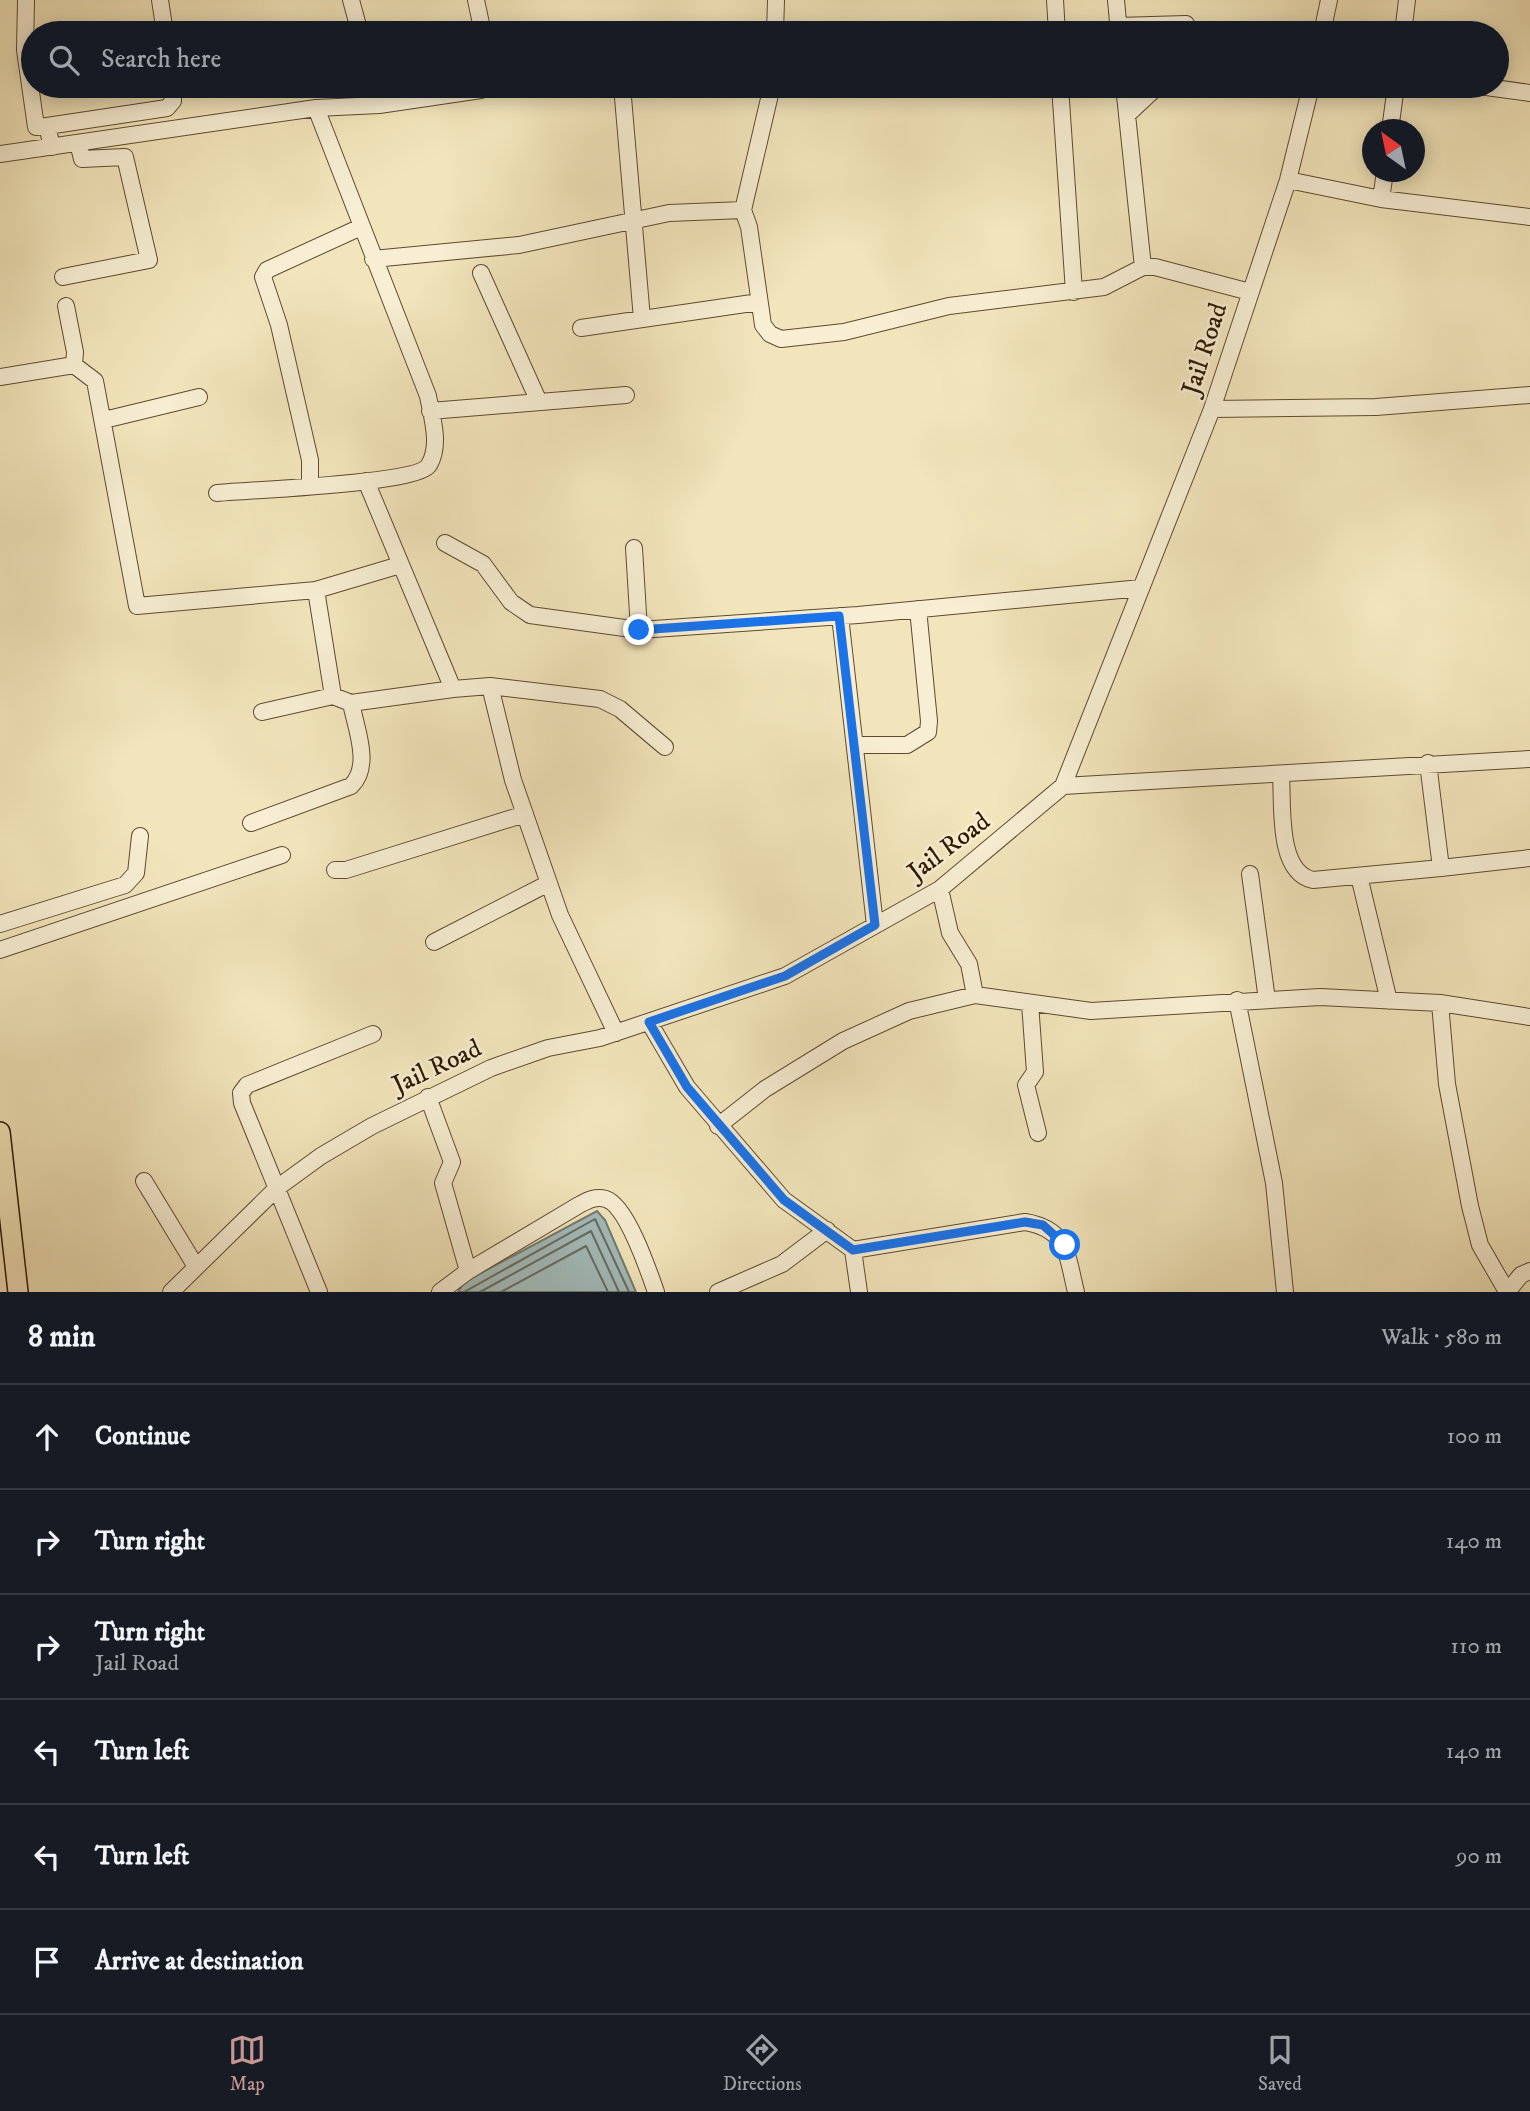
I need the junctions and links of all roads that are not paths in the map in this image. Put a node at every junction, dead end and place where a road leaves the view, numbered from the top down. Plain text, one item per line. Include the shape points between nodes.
1 (26, 0) edge
2 (160, 0) edge
3 (352, 0) edge
4 (475, 0) edge
5 (776, 0) edge
6 (1055, 0) edge
7 (1116, 0) edge
8 (1329, 0) edge
9 (1407, 0) edge
10 (26, 21) edge
11 (163, 21) edge
12 (357, 21) edge
13 (480, 21) edge
14 (775, 21) edge
15 (1056, 21) edge
16 (1118, 21) edge
17 (1325, 21) edge
18 (1404, 21) edge
19 (1509, 90) edge
20 (1530, 93) edge
21 (32, 98) edge
22 (173, 98) edge
23 (377, 98) edge
24 (427, 98) edge
25 (623, 98) edge
26 (769, 98) edge
27 (1061, 98) edge
28 (1125, 98) edge
29 (1145, 98) edge
30 (1308, 98) edge
31 (1394, 98) edge
32 (379, 105) junction
33 (316, 108) junction
34 (1127, 115) junction
35 (1392, 119) edge
36 (47, 126) junction
37 (78, 143) junction
38 (52, 147) junction
39 (0, 155) edge
40 (1288, 180) junction
41 (1384, 182) edge
42 (1381, 199) junction
43 (743, 210) junction
44 (1530, 217) edge
45 (631, 219) junction
46 (360, 227) junction
47 (373, 259) junction
48 (1143, 267) junction
49 (481, 273) dead end
50 (63, 277) dead end
51 (1074, 292) junction
52 (1250, 292) junction
53 (759, 302) junction
54 (66, 306) dead end
55 (642, 319) junction
56 (581, 328) dead end
57 (74, 365) junction
58 (0, 377) edge
59 (626, 395) dead end
60 (1530, 395) edge
61 (199, 397) dead end
62 (539, 402) junction
63 (1212, 409) junction
64 (430, 411) junction
65 (104, 420) junction
66 (366, 481) junction
67 (310, 486) junction
68 (217, 493) dead end
69 (445, 543) dead end
70 (634, 548) dead end
71 (400, 565) junction
72 (1141, 588) junction
73 (316, 590) junction
74 (918, 609) junction
75 (839, 616) junction
76 (639, 630) junction
77 (490, 686) junction
78 (453, 689) junction
79 (333, 696) junction
80 (351, 703) junction
81 (262, 712) dead end
82 (855, 746) junction
83 (665, 747) dead end
84 (1530, 759) edge
85 (1428, 764) junction
86 (1281, 775) junction
87 (1063, 786) junction
88 (525, 814) junction
89 (251, 822) dead end
90 (140, 836) dead end
91 (282, 855) dead end
92 (1530, 858) edge
93 (1441, 868) junction
94 (335, 870) dead end
95 (1250, 874) dead end
96 (1359, 876) junction
97 (549, 883) junction
98 (940, 889) junction
99 (0, 925) edge
100 (875, 925) junction
101 (434, 942) dead end
102 (0, 950) edge
103 (975, 995) junction
104 (1237, 1000) junction
105 (1266, 1000) junction
106 (1389, 1000) junction
107 (1030, 1003) junction
108 (1440, 1003) junction
109 (1530, 1017) edge
110 (649, 1022) junction
111 (616, 1033) junction
112 (373, 1034) dead end
113 (428, 1097) junction
114 (718, 1126) junction
115 (0, 1132) edge
116 (1038, 1133) dead end
117 (144, 1181) dead end
118 (277, 1188) junction
119 (827, 1230) junction
120 (853, 1250) junction
121 (195, 1265) junction
122 (468, 1271) junction
123 (1530, 1271) edge
124 (1507, 1291) edge
125 (18, 1292) edge
126 (171, 1292) edge
127 (319, 1292) edge
128 (440, 1292) edge
129 (656, 1292) edge
130 (718, 1292) edge
131 (859, 1292) edge
132 (1076, 1292) edge
133 (1285, 1292) edge

1 - 10 street
2 - 11 street
3 - 12 street
4 - 13 street
5 - 14 street
6 - 15 street
7 - 16 street
8 - 17 street
9 - 18 street
19 - 20 street
21 - 36 street via 36,127
22 - 36 street via 167,108
23 - 32 street
24 - 32 street
25 - 45 street
26 - 43 street
27 - 51 street
28 - 34 street
29 - 34 street
30 - 40 street, Jail Road
31 - 35 street
32 - 33 street
33 - 37 street
33 - 46 street
34 - 48 street
36 - 38 street
37 - 38 street
37 - 50 street via 82,159 125,157 149,260
38 - 39 street
40 - 42 street
40 - 52 street, Jail Road
41 - 42 street
42 - 44 street
43 - 45 street
43 - 53 street
45 - 47 street via 519,245
45 - 55 street
46 - 47 street
46 - 67 street via 267,270 263,277 307,446
47 - 64 street
48 - 51 street via 1104,287
48 - 52 street
49 - 62 street
51 - 53 street via 949,306 799,339 770,334
52 - 63 street, Jail Road
53 - 55 street
54 - 57 street
55 - 56 street
57 - 58 street
57 - 65 street via 95,381
59 - 62 street
60 - 63 street via 1376,407
61 - 65 street
62 - 64 street
63 - 72 street, Jail Road
64 - 66 street via 436,444 424,470
65 - 73 street via 137,606
66 - 67 street
66 - 71 street
67 - 68 street
69 - 76 street via 483,564 511,602 530,615
70 - 76 street
71 - 73 street
71 - 78 street
72 - 74 street
72 - 87 street, Jail Road
73 - 79 street
74 - 75 street
74 - 82 street via 928,732 907,745
75 - 76 street
75 - 82 street
77 - 78 street
77 - 83 street via 600,699 620,709
77 - 88 street
78 - 80 street
79 - 80 street
79 - 81 street
80 - 89 street via 361,776 351,786
82 - 100 street
84 - 85 street
85 - 86 street
85 - 93 street
86 - 87 street
86 - 96 street via 1292,868 1313,880
87 - 98 street, Jail Road
88 - 94 street
88 - 97 street
90 - 99 street via 136,873 125,885
91 - 102 street
92 - 93 street
93 - 96 street
95 - 105 street
96 - 106 street
97 - 101 street
97 - 111 street
98 - 100 street, Jail Road
98 - 103 street via 950,933 969,964
100 - 110 street, Jail Road via 785,976
103 - 107 street
103 - 114 street via 909,1011 843,1041 765,1089
104 - 105 street
104 - 107 street via 1091,1012
104 - 133 street via 1274,1183
105 - 106 street
106 - 108 street
107 - 116 street via 1035,1072 1026,1085
108 - 109 street
108 - 124 street via 1447,1084 1470,1206 1480,1245
110 - 111 street, Jail Road
110 - 114 street via 687,1087
111 - 113 street, Jail Road via 526,1056
112 - 118 street via 247,1085 241,1093
113 - 118 street, Jail Road via 321,1156
113 - 122 street via 452,1162 443,1183
114 - 119 street via 739,1144 784,1200
115 - 125 main road
117 - 121 street
118 - 121 street, Jail Road
118 - 127 street
119 - 120 street
119 - 130 street via 782,1264
120 - 131 street
120 - 132 street via 1025,1222 1043,1225 1065,1245
121 - 126 street, Jail Road
122 - 128 street
122 - 129 street via 579,1205 594,1198 607,1199 642,1252
123 - 124 street

